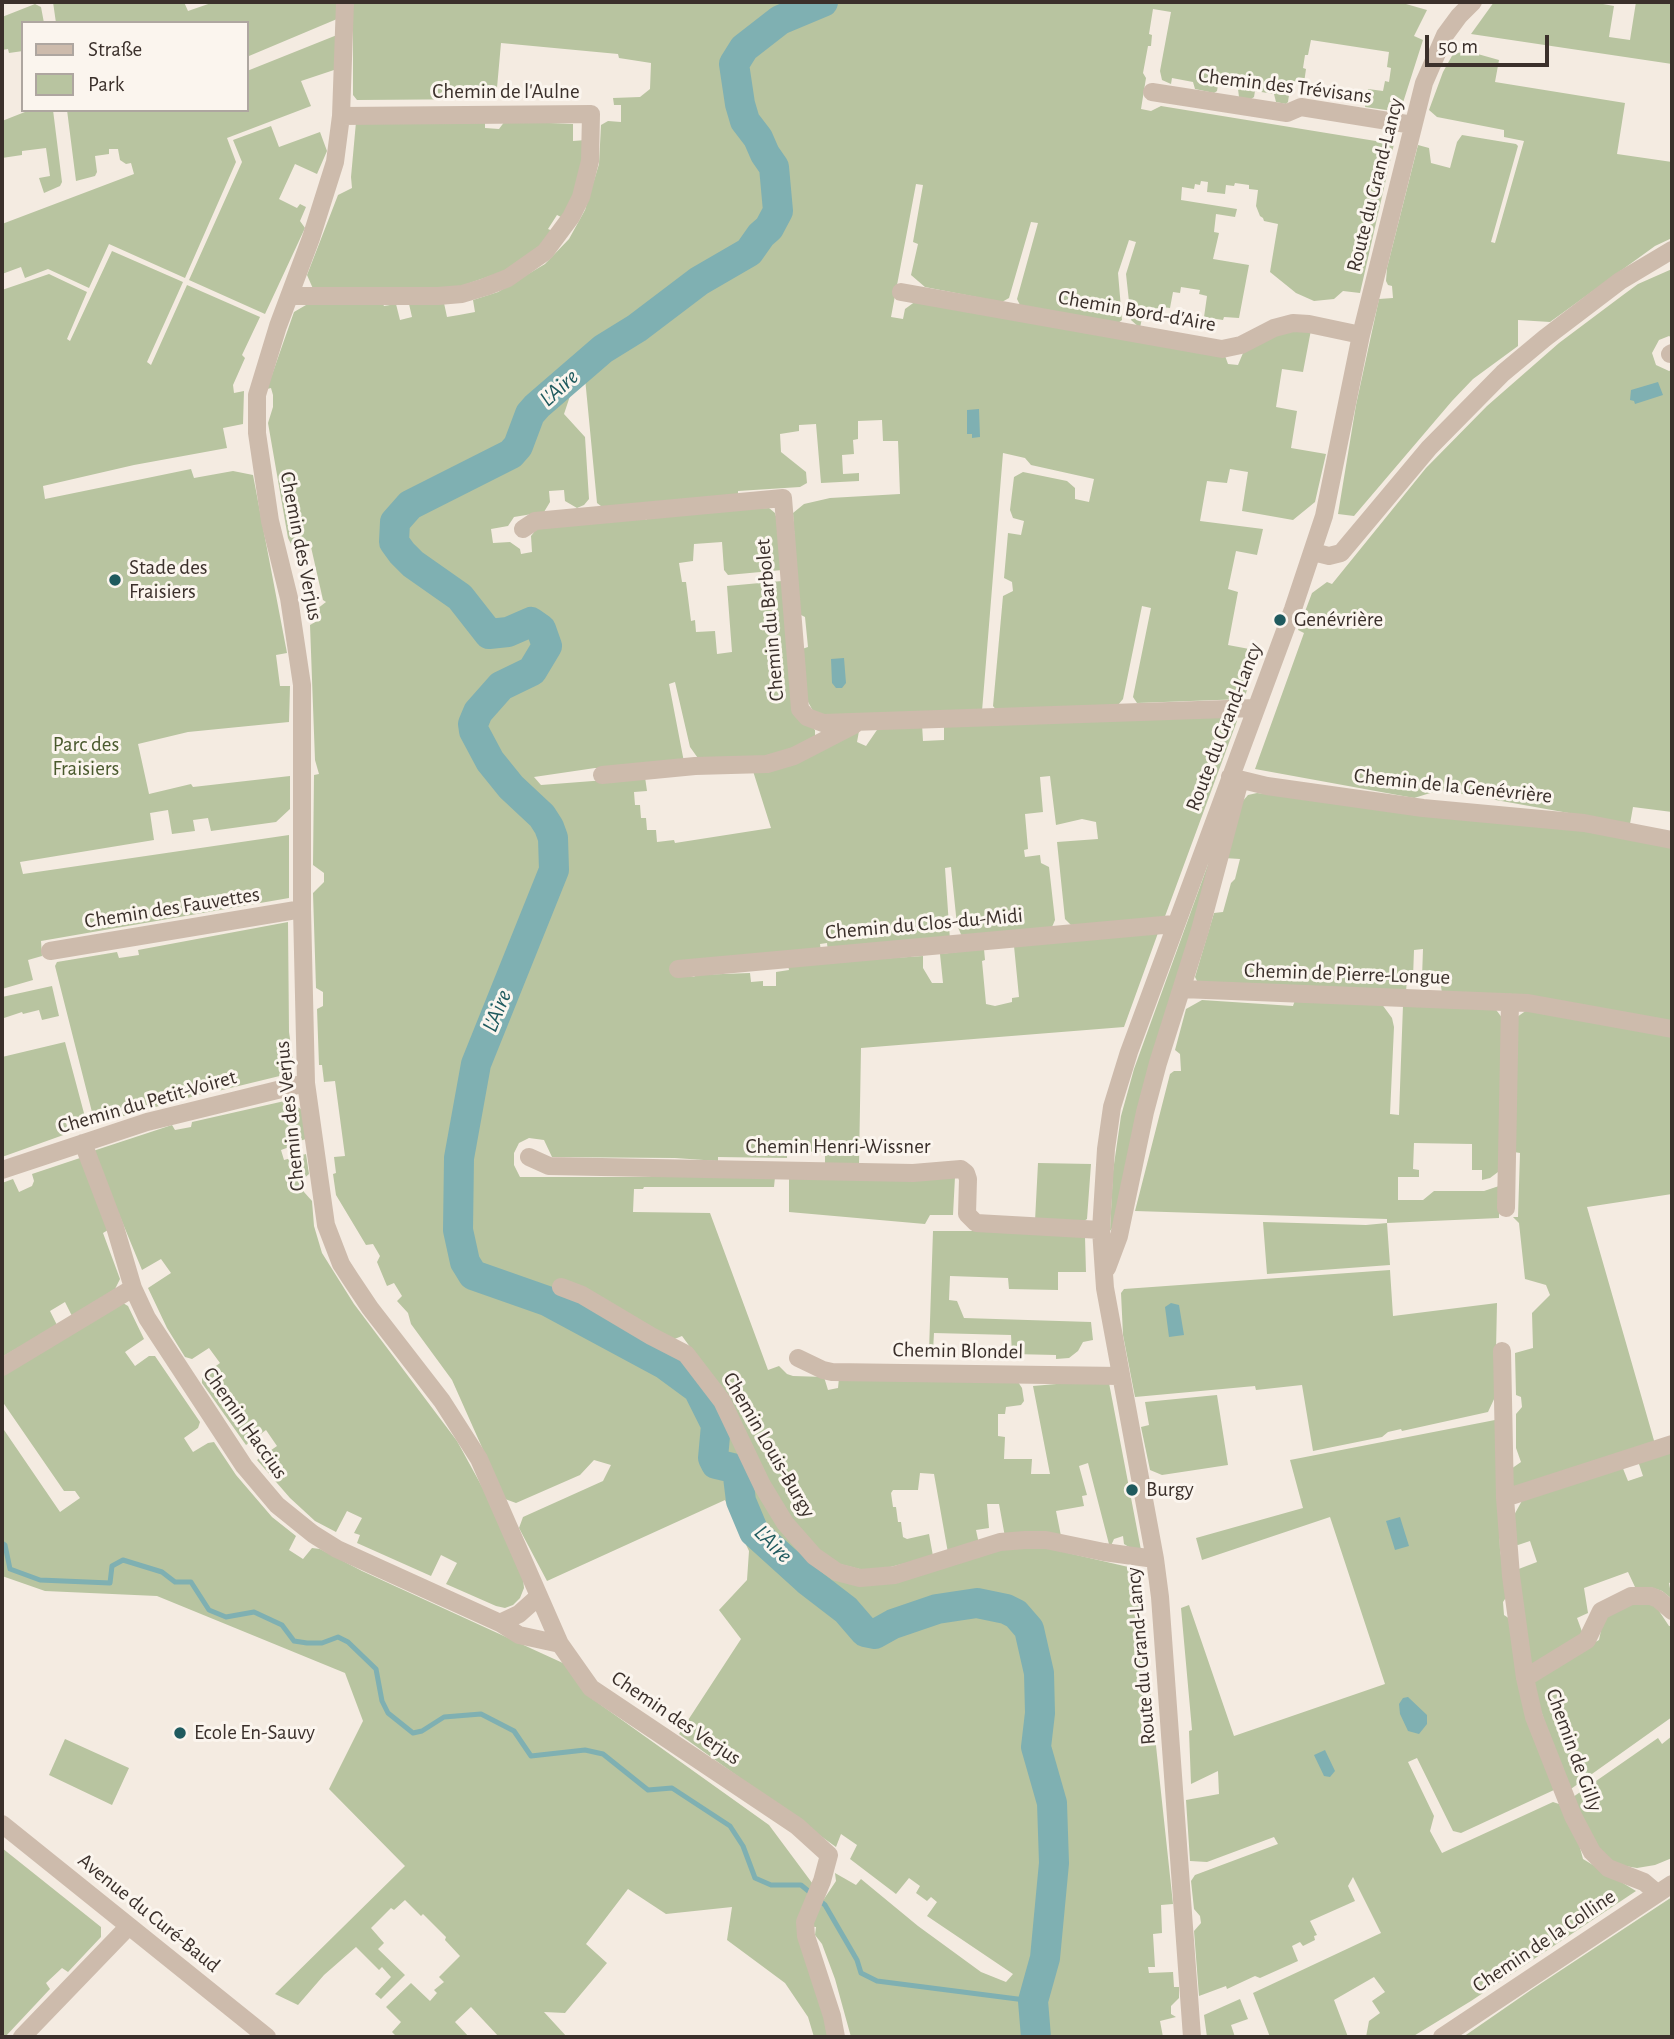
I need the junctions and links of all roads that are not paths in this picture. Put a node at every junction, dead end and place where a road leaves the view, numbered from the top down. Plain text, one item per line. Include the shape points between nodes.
1 (345, 2) edge
2 (1473, 2) edge
3 (1152, 92) dead end
4 (341, 116) junction
5 (1413, 125) junction
6 (1672, 250) edge
7 (901, 292) dead end
8 (290, 296) junction
9 (1361, 335) junction
10 (523, 529) dead end
11 (1313, 552) junction
12 (1256, 708) junction
13 (857, 723) junction
14 (602, 775) dead end
15 (1235, 778) junction
16 (1672, 840) edge
17 (302, 909) junction
18 (1174, 924) junction
19 (50, 951) dead end
20 (678, 970) dead end
21 (1182, 989) junction
22 (1510, 1002) junction
23 (1672, 1029) edge
24 (306, 1083) junction
25 (83, 1143) junction
26 (529, 1157) dead end
27 (2, 1170) edge
28 (1506, 1208) dead end
29 (1101, 1230) junction
30 (1104, 1275) junction
31 (561, 1287) dead end
32 (133, 1288) junction
33 (1502, 1350) dead end
34 (798, 1358) dead end
35 (2, 1367) edge
36 (1120, 1376) junction
37 (1672, 1444) edge
38 (1505, 1498) junction
39 (1155, 1559) junction
40 (538, 1597) junction
41 (1672, 1611) edge
42 (500, 1623) junction
43 (560, 1644) junction
44 (1525, 1678) junction
45 (2, 1824) edge
46 (1665, 1888) edge
47 (129, 1926) junction
48 (22, 2037) edge
49 (267, 2037) edge
50 (836, 2037) edge
51 (1192, 2037) edge
52 (1442, 2037) edge

1 - 4 street, Chemin des Verjus
2 - 5 street, Route du Grand-Lancy via 1451,25 1438,48
3 - 5 street, Chemin des Trévisans via 1287,113 1301,107
4 - 8 street, Chemin des Verjus via 335,162
4 - 8 street, Chemin de l'Aulne via 591,114 590,161 582,197 545,252 508,278 485,287 438,296
5 - 9 street, Route du Grand-Lancy
6 - 11 street via 1620,281 1503,373 1429,447 1341,552 1329,556
7 - 9 street, Chemin Bord-d'Aire via 1223,349 1293,323
8 - 17 street, Chemin des Verjus via 257,395 257,433 302,685
9 - 11 street, Route du Grand-Lancy via 1334,476
10 - 13 street, Chemin du Barbolet via 535,521 783,498 800,709 823,723
11 - 12 street, Route du Grand-Lancy
12 - 13 street, Chemin du Barbolet
12 - 15 street, Route du Grand-Lancy
13 - 14 street via 767,764
15 - 16 street, Chemin de la Genévrière via 1423,808 1584,823
15 - 18 street, Route du Grand-Lancy
15 - 21 street, Route du Grand-Lancy via 1232,817
17 - 19 street, Chemin des Fauvettes
17 - 24 street, Chemin des Verjus
18 - 20 street, Chemin du Clos-du-Midi
18 - 29 street, Route du Grand-Lancy via 1118,1082 1106,1149
21 - 22 street, Chemin de Pierre-Longue
21 - 30 street, Route du Grand-Lancy via 1145,1112 1119,1236
22 - 23 street, Chemin de Pierre-Longue
22 - 28 street
24 - 25 street, Chemin du Petit-Voiret via 184,1112
24 - 40 street, Chemin des Verjus via 326,1225 341,1264 474,1450
25 - 27 street, Chemin du Petit-Voiret
25 - 32 street, Chemin Haccius
26 - 29 street, Chemin Henri-Wissner via 549,1166 913,1173 961,1169 968,1179 967,1214 976,1223
29 - 30 street, Route du Grand-Lancy
30 - 36 street, Route du Grand-Lancy
31 - 39 street, Chemin Louis-Burgy via 686,1354 722,1401 785,1523 814,1556 837,1572 860,1578 895,1574 1000,1542 1046,1541
32 - 35 street
32 - 42 street, Chemin Haccius via 155,1333 244,1466 277,1505 337,1549
33 - 38 street, Chemin de Gilly
34 - 36 street, Chemin Blondel via 832,1372
36 - 39 street, Route du Grand-Lancy
37 - 38 street
38 - 44 street, Chemin de Gilly
39 - 51 street, Route du Grand-Lancy
40 - 42 street
40 - 43 street, Chemin des Verjus
41 - 44 street via 1651,1596 1631,1596 1601,1611 1587,1640
42 - 43 street, Chemin Haccius via 519,1635
43 - 50 street, Chemin des Verjus via 591,1688 796,1826 829,1855 805,1922
44 - 46 street, Chemin de Gilly via 1534,1717 1583,1840 1604,1865
45 - 47 street, Avenue du Curé-Baud
46 - 52 street, Chemin de la Colline
47 - 48 street
47 - 49 street, Avenue du Curé-Baud

